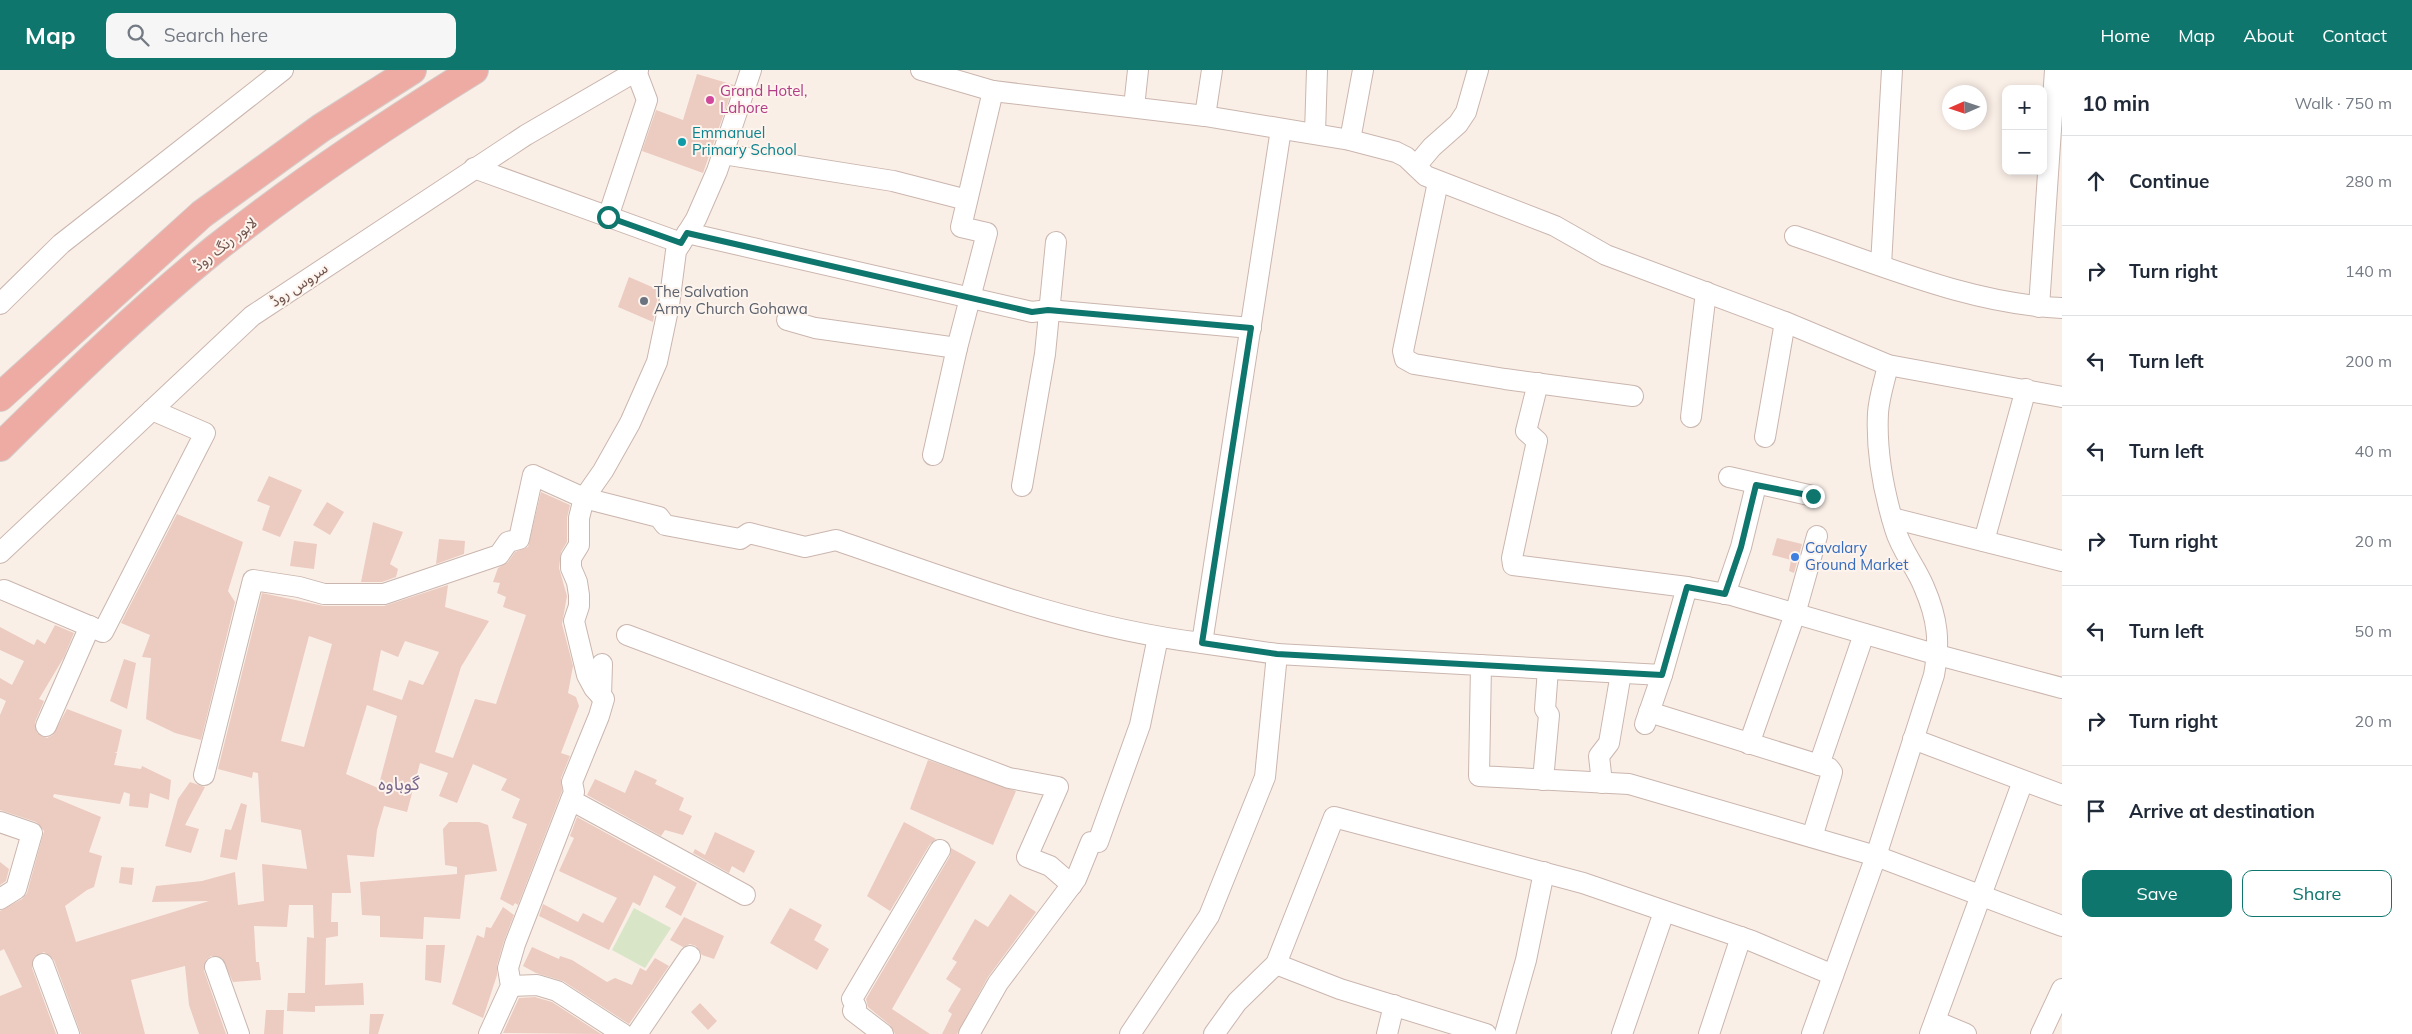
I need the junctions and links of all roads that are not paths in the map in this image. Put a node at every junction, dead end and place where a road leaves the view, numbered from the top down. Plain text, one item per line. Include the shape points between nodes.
1 (412, 70) edge
2 (474, 70) edge
3 (751, 70) edge
4 (920, 70) edge
5 (1138, 70) edge
6 (1212, 70) edge
7 (1317, 70) edge
8 (1363, 70) edge
9 (1478, 70) edge
10 (1892, 70) edge
11 (637, 71) edge
12 (270, 73) edge
13 (2057, 82) edge
14 (992, 91) junction
15 (1134, 107) junction
16 (1205, 116) junction
17 (1282, 129) junction
18 (1315, 133) junction
19 (1350, 140) junction
20 (723, 154) junction
21 (1416, 166) junction
22 (474, 168) junction
23 (1438, 182) junction
24 (967, 200) junction
25 (608, 217) junction
26 (1795, 236) dead end
27 (684, 238) junction
28 (1056, 242) dead end
29 (1881, 265) junction
30 (1706, 292) junction
31 (970, 298) junction
32 (0, 304) edge
33 (2039, 307) junction
34 (2062, 308) edge
35 (1048, 310) junction
36 (786, 320) dead end
37 (1785, 322) junction
38 (1251, 328) junction
39 (957, 348) junction
40 (1888, 365) junction
41 (1538, 383) junction
42 (2026, 390) junction
43 (1633, 396) dead end
44 (0, 397) edge
45 (2062, 397) edge
46 (152, 410) junction
47 (1691, 416) dead end
48 (1765, 437) dead end
49 (0, 447) edge
50 (933, 454) dead end
51 (1729, 477) dead end
52 (1756, 485) junction
53 (1022, 486) dead end
54 (1813, 496) dead end
55 (584, 498) junction
56 (1892, 518) junction
57 (1817, 536) dead end
58 (1984, 541) junction
59 (0, 553) edge
60 (2062, 561) edge
61 (1687, 587) junction
62 (1, 592) edge
63 (1725, 594) junction
64 (1795, 614) junction
65 (90, 626) junction
66 (1864, 634) junction
67 (628, 635) dead end
68 (1158, 637) junction
69 (1202, 643) junction
70 (1277, 654) junction
71 (1938, 655) junction
72 (602, 664) dead end
73 (1481, 665) junction
74 (1548, 669) junction
75 (1621, 673) junction
76 (1662, 675) junction
77 (2062, 688) edge
78 (601, 696) junction
79 (46, 726) dead end
80 (1913, 739) junction
81 (1749, 744) junction
82 (1819, 765) junction
83 (204, 775) dead end
84 (1543, 780) junction
85 (2023, 781) junction
86 (1602, 783) junction
87 (2062, 795) edge
88 (571, 800) junction
89 (0, 822) edge
90 (1812, 837) junction
91 (940, 850) dead end
92 (1876, 856) junction
93 (1544, 872) junction
94 (1072, 885) junction
95 (745, 895) dead end
96 (1981, 895) junction
97 (0, 900) edge
98 (1664, 912) junction
99 (2062, 926) edge
100 (1741, 937) junction
101 (690, 956) dead end
102 (43, 964) dead end
103 (1276, 964) junction
104 (215, 967) dead end
105 (1833, 975) junction
106 (511, 986) junction
107 (2062, 989) edge
108 (1394, 1005) junction
109 (1933, 1027) edge
110 (493, 1032) edge
111 (69, 1034) edge
112 (240, 1034) edge
113 (623, 1034) edge
114 (637, 1034) edge
115 (883, 1034) edge
116 (970, 1034) edge
117 (1130, 1034) edge
118 (1214, 1034) edge
119 (1387, 1034) edge
120 (1486, 1034) edge
121 (1505, 1034) edge
122 (1622, 1034) edge
123 (1709, 1034) edge
124 (1812, 1034) edge
125 (1966, 1034) edge
126 (2042, 1034) edge

1 - 44 highway via 321,128 202,214
2 - 49 highway, لاہور رنگ روڈ via 330,164 215,250 115,338
3 - 20 street
4 - 14 street
5 - 15 street
6 - 16 street
7 - 18 street
8 - 19 street
9 - 21 street via 1466,112
10 - 29 street
11 - 22 street, سروس روڈ
11 - 25 street via 647,100
12 - 32 street via 61,244
13 - 33 street
14 - 15 street
14 - 24 street
15 - 16 street
16 - 17 street
17 - 18 street
17 - 38 street
18 - 19 street
19 - 21 street via 1396,152
20 - 24 street via 894,181
20 - 27 street
21 - 23 street
22 - 25 street
22 - 46 street, سروس روڈ via 252,316
23 - 30 street via 1555,226 1606,256
23 - 41 street via 1403,351 1405,359 1414,364
24 - 31 street via 961,227 987,233
25 - 27 street
26 - 29 street
27 - 31 street
27 - 55 street via 676,251 657,362 630,423
28 - 35 street
29 - 33 street via 1937,285
30 - 37 street
30 - 47 street
31 - 35 street via 1032,312
31 - 39 street
33 - 34 street
35 - 38 street
35 - 53 street via 1045,354
36 - 39 street via 815,328
37 - 40 street
37 - 48 street
38 - 69 street
39 - 50 street
40 - 42 street
40 - 56 street via 1878,412 1880,460
41 - 43 street
41 - 61 street via 1526,431 1537,441 1512,566
42 - 45 street
42 - 58 street
46 - 59 street, سروس روڈ
46 - 65 street via 206,433 103,632
51 - 52 street
52 - 54 street
52 - 63 street via 1741,547
55 - 68 street via 659,517 665,525 740,539 749,533 805,547 836,540 1034,607
55 - 78 street via 579,518 579,545 571,558 579,606 574,621 587,676
55 - 83 street via 533,475 519,539 508,542 499,555 384,594 324,594 253,580
56 - 58 street
56 - 71 street via 1903,549 1924,586 1936,622
57 - 64 street
58 - 60 street
61 - 63 street
61 - 76 street
62 - 65 street
63 - 64 street
64 - 66 street
64 - 81 street
65 - 79 street
66 - 71 street
66 - 82 street
67 - 94 street via 1009,778 1058,787 1027,856 1050,866
68 - 69 street
68 - 94 street via 1140,726 1098,842 1092,842
69 - 70 street
70 - 73 street
70 - 117 street via 1265,777 1209,916
71 - 77 street
71 - 80 street
72 - 78 street
73 - 74 street
73 - 84 street via 1479,776
74 - 75 street
74 - 84 street via 1545,709 1549,715
75 - 76 street
75 - 86 street via 1609,744 1599,756
76 - 81 street via 1647,718
78 - 88 street via 604,698 599,716 572,782 574,792
80 - 85 street
80 - 92 street
81 - 82 street
82 - 90 street via 1832,772
84 - 86 street
85 - 87 street
85 - 96 street
86 - 90 street via 1629,784
88 - 95 street
88 - 106 street via 515,944 508,968
89 - 97 street via 32,834 16,889
90 - 92 street
91 - 115 street via 852,999 856,1007 853,1010
92 - 96 street
92 - 105 street
93 - 98 street
93 - 103 street via 1334,817
93 - 121 street via 1526,960
94 - 116 street via 998,983
96 - 99 street
96 - 109 street
98 - 100 street
98 - 122 street
100 - 105 street
100 - 123 street
101 - 114 street
102 - 111 street
103 - 108 street
103 - 118 street via 1237,1002
104 - 112 street
105 - 124 street
106 - 110 street
106 - 113 street via 536,985 556,991
107 - 126 street
108 - 119 street
108 - 120 street
109 - 125 street

